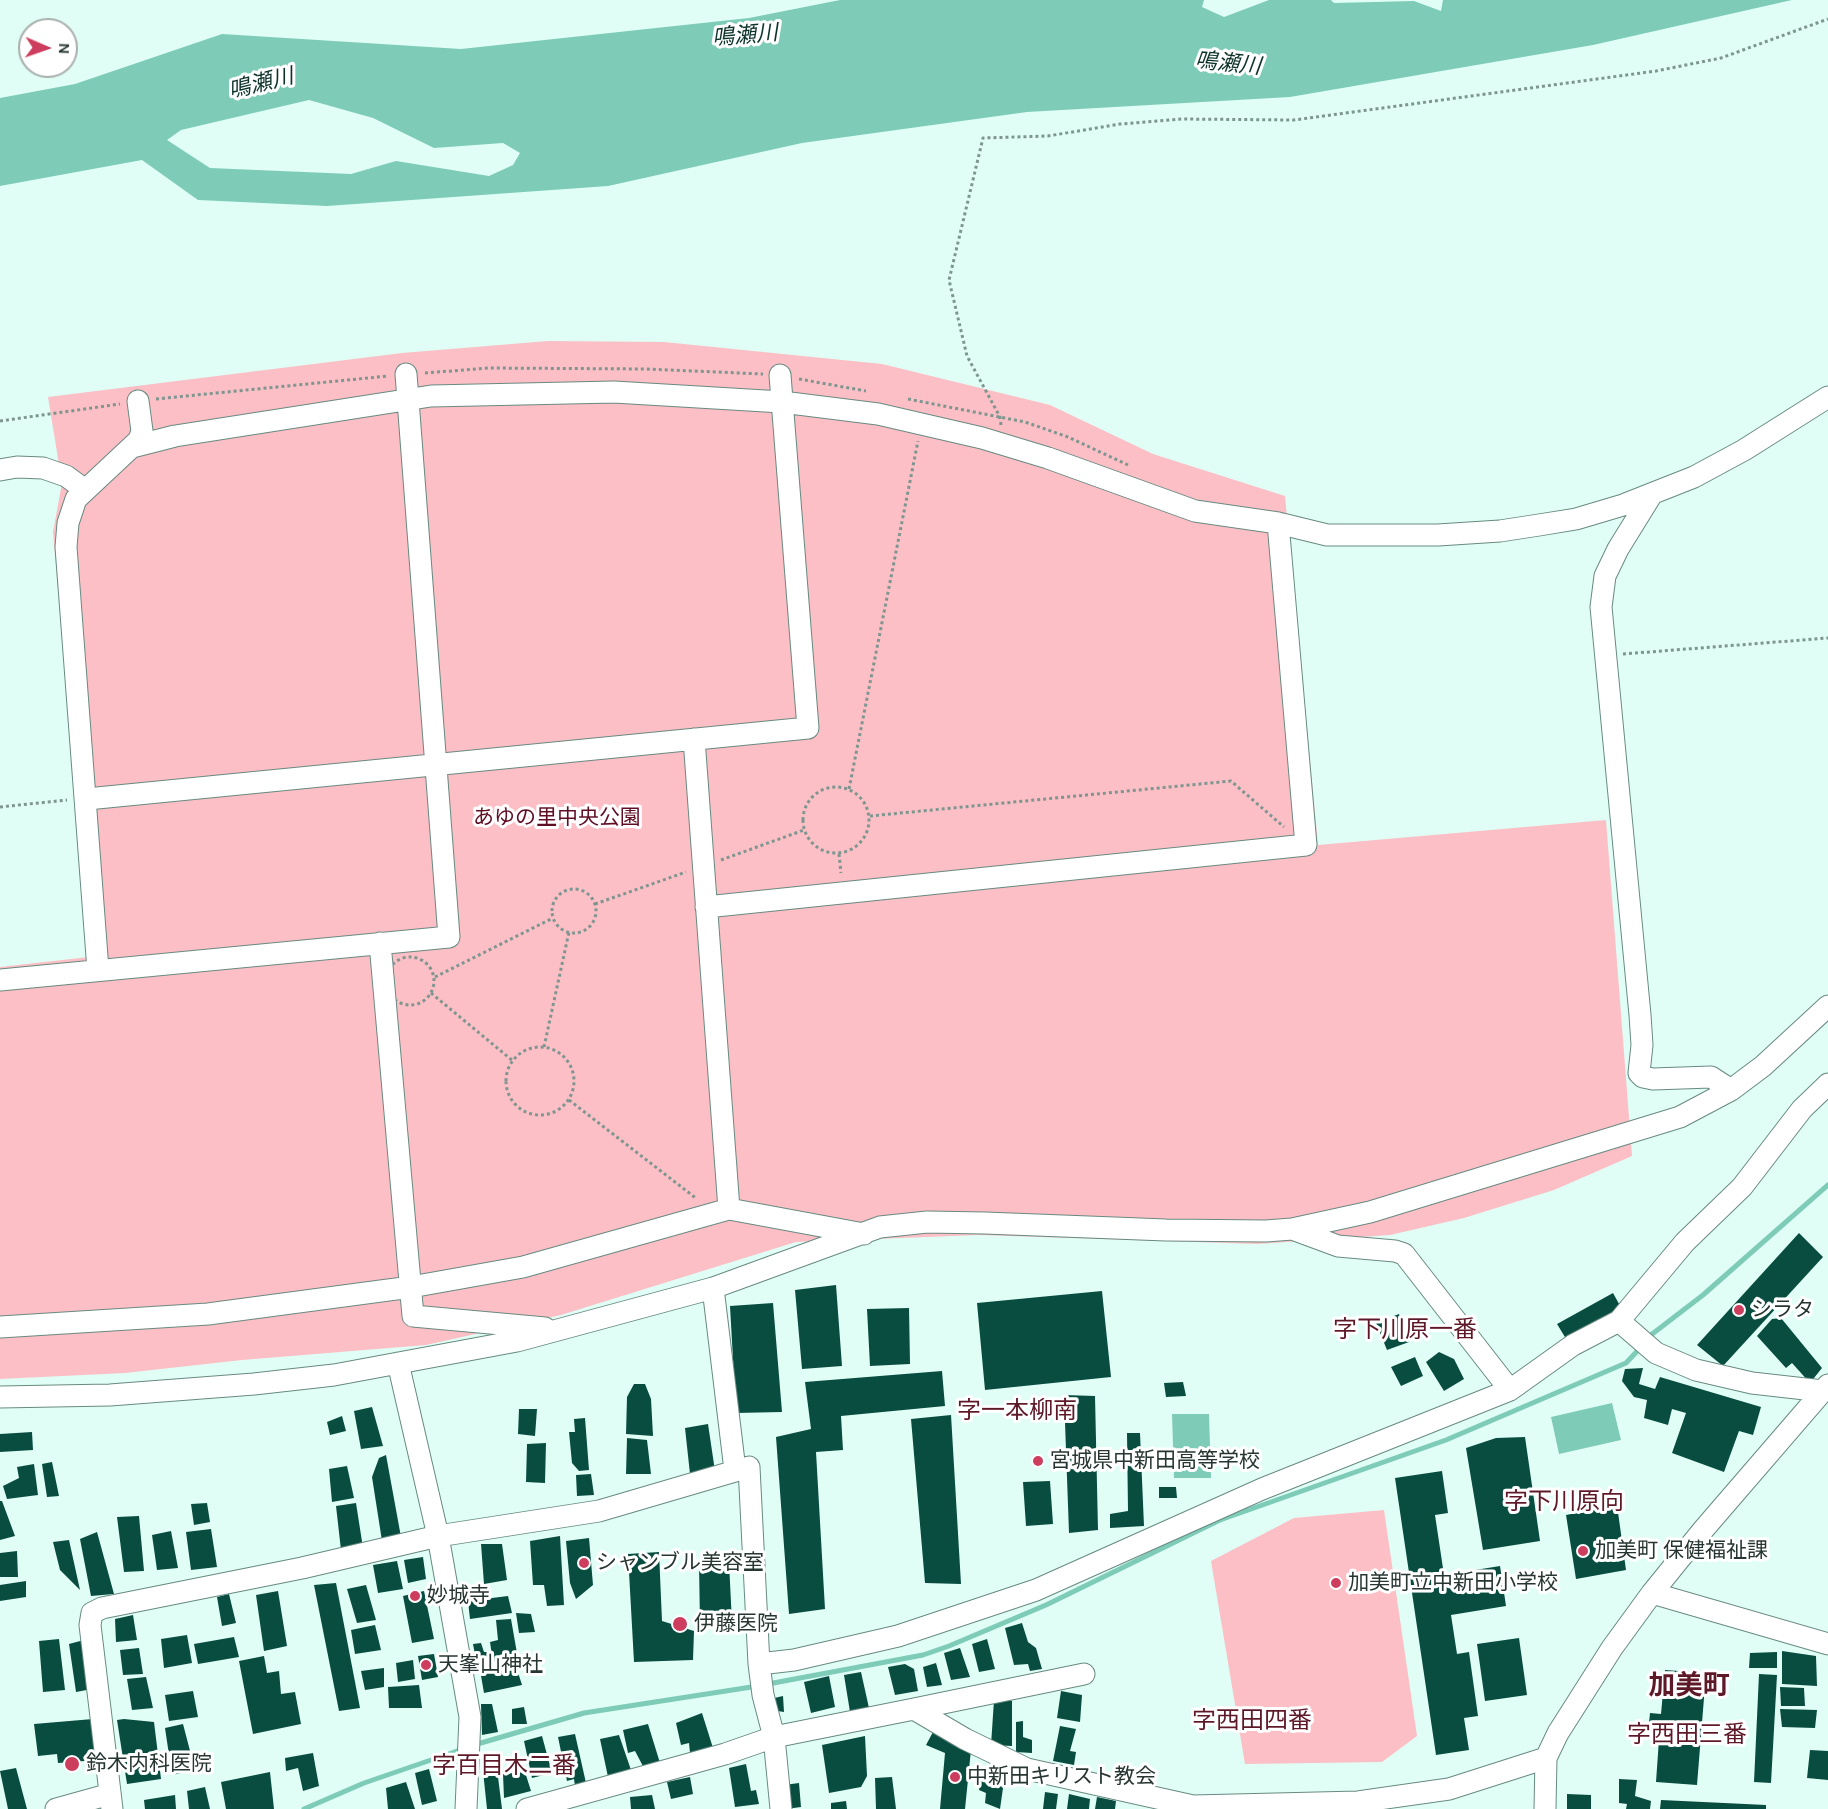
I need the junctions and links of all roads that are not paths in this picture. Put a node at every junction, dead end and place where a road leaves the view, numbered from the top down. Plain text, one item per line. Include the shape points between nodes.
1 (406, 374) road end
2 (780, 375) road end
3 (1828, 397) edge
4 (408, 399) junction
5 (138, 401) road end
6 (782, 402) junction
7 (132, 447) junction
8 (0, 470) edge
9 (84, 489) junction
10 (1653, 494) junction
11 (1278, 523) junction
12 (694, 740) junction
13 (436, 764) junction
14 (87, 799) junction
15 (706, 907) junction
16 (380, 943) junction
17 (98, 970) junction
18 (0, 980) edge
19 (1828, 1006) edge
20 (1828, 1084) edge
21 (1731, 1090) junction
22 (722, 1211) junction
23 (1292, 1229) junction
24 (865, 1234) junction
25 (411, 1287) junction
26 (713, 1288) junction
27 (1619, 1321) junction
28 (0, 1327) edge
29 (558, 1329) junction
30 (398, 1363) junction
31 (1826, 1388) edge
32 (1510, 1390) junction
33 (0, 1397) edge
34 (735, 1470) junction
35 (438, 1536) junction
36 (1652, 1593) junction
37 (1828, 1644) edge
38 (760, 1667) junction
39 (1084, 1674) dead end
40 (914, 1709) junction
41 (774, 1737) junction
42 (1546, 1758) junction
43 (111, 1802) edge
44 (56, 1809) edge
45 (466, 1809) edge
46 (527, 1809) edge
47 (781, 1809) edge
48 (1545, 1809) edge

1 - 4 street
2 - 6 street
3 - 10 street via 1744,450
4 - 6 street via 519,392 614,392
4 - 7 street via 175,436
4 - 13 street
5 - 7 street via 142,431
6 - 11 street via 878,414 1003,445 1195,511
6 - 12 street via 808,728
7 - 9 street
8 - 9 street via 43,468 66,476
9 - 14 street via 71,509 66,547
10 - 11 street via 1576,519 1500,531 1374,537 1327,535
10 - 21 street via 1605,576 1601,607 1640,1015 1639,1073 1653,1079 1710,1077
11 - 15 street via 1306,845
12 - 13 street
12 - 15 street
13 - 14 street
13 - 16 street via 449,937
14 - 17 street
15 - 22 street
16 - 17 street
16 - 25 street
17 - 18 street
19 - 21 street
20 - 27 street via 1802,1108 1742,1187 1685,1242
21 - 23 street via 1680,1118 1370,1212
22 - 24 street
22 - 25 street via 523,1267
23 - 24 street via 1266,1232 927,1222 880,1227
23 - 32 street via 1338,1246 1404,1254
24 - 26 street
25 - 28 street via 208,1314
25 - 29 street via 413,1316
26 - 29 street
26 - 34 street
27 - 31 street via 1672,1361 1722,1376 1786,1388
27 - 32 street via 1573,1345
29 - 30 street via 517,1341
30 - 33 street via 322,1376 177,1391
30 - 35 street
31 - 36 street
32 - 38 street via 1262,1489 1036,1590 898,1636
34 - 35 street via 599,1511
34 - 38 street via 749,1467
35 - 43 street via 92,1613 91,1644
35 - 45 street via 470,1717
36 - 37 street
36 - 42 street via 1558,1733
38 - 41 street
39 - 40 street
40 - 41 street
40 - 42 street via 1027,1769 1193,1806 1358,1802 1449,1789
41 - 46 street via 725,1755
41 - 47 street
42 - 48 street
43 - 44 street

